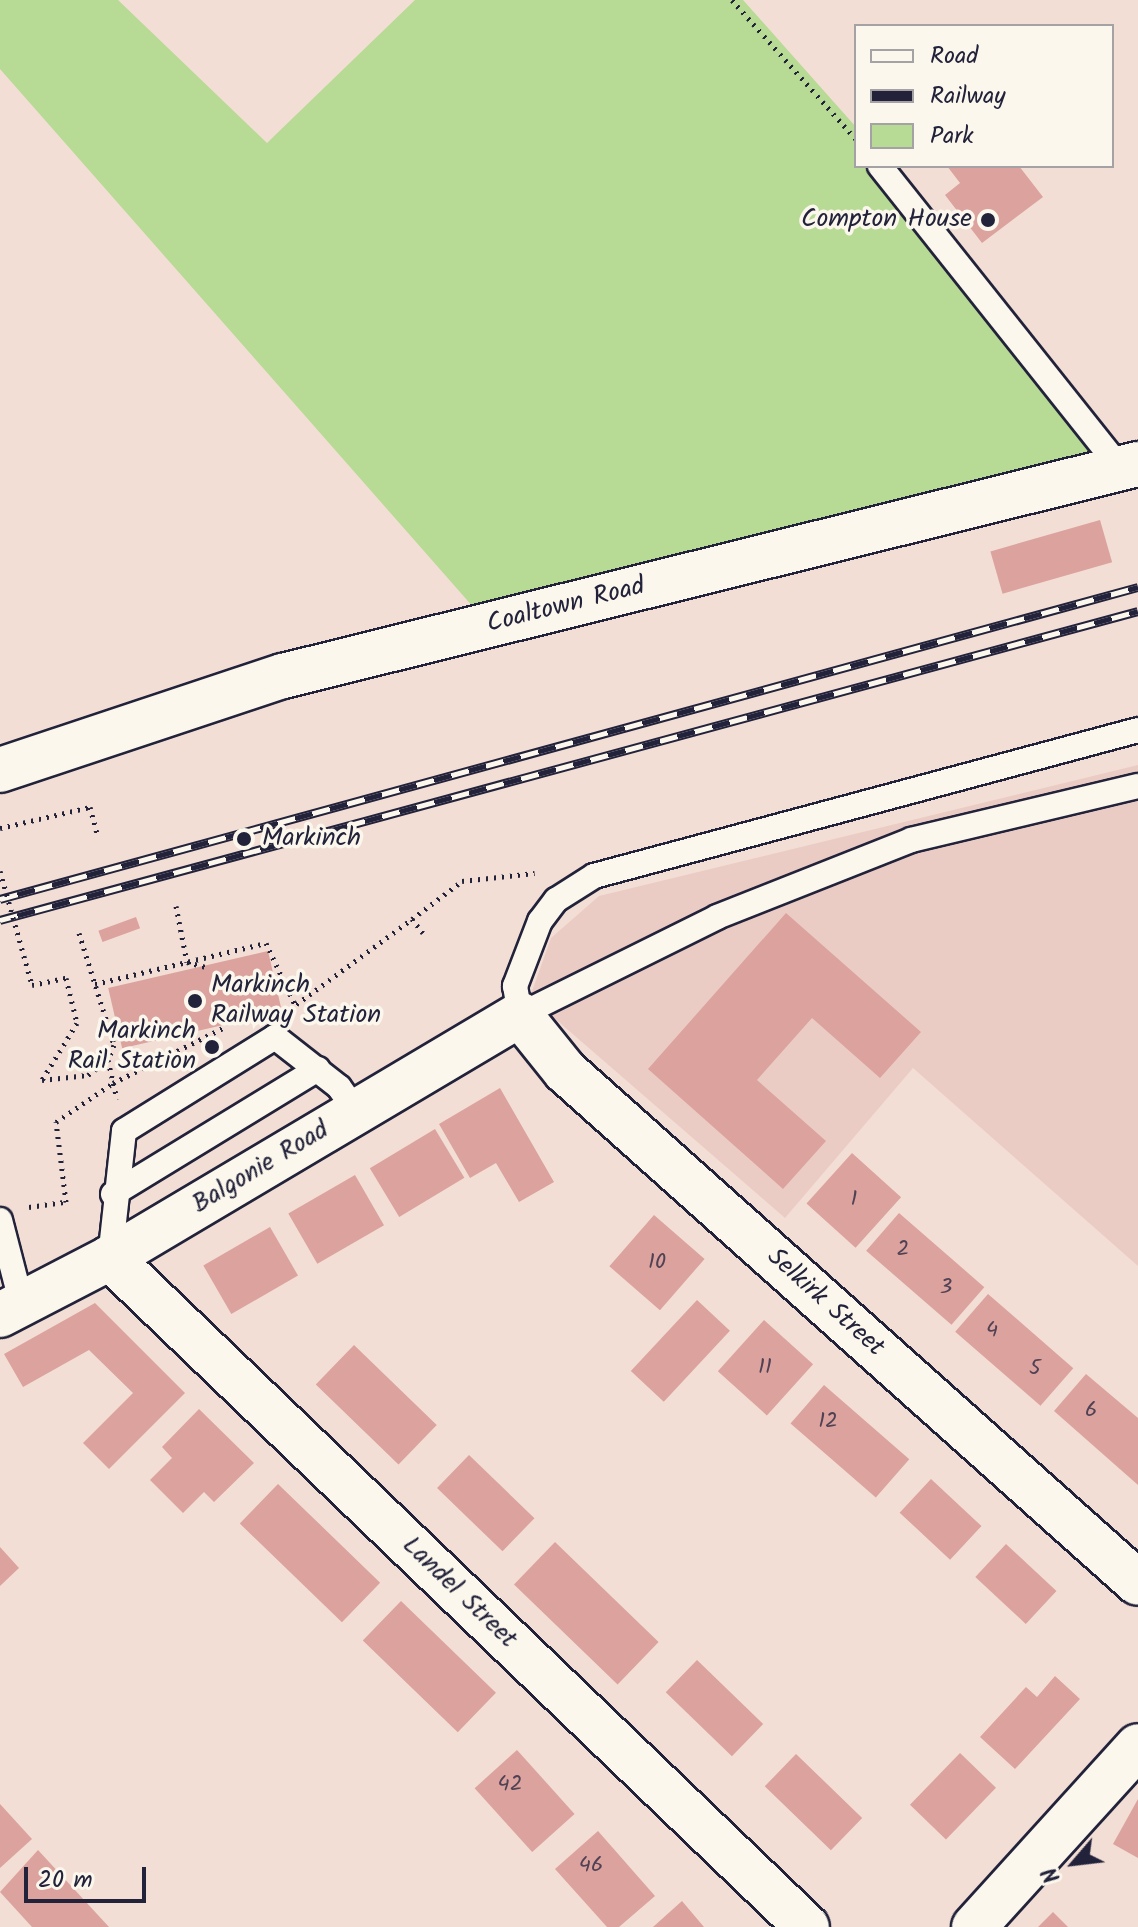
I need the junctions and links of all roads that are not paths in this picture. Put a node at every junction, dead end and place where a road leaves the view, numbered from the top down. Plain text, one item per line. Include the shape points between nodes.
1 (882, 168) edge
2 (1130, 466) edge
3 (1138, 730) edge
4 (0, 770) edge
5 (1138, 786) edge
6 (520, 1015) junction
7 (318, 1069) junction
8 (356, 1111) junction
9 (113, 1194) junction
10 (7, 1214) edge
11 (110, 1258) junction
12 (11, 1310) edge
13 (1138, 1583) edge
14 (1138, 1746) edge
15 (807, 1927) edge
16 (974, 1927) edge

1 - 2 lane
2 - 4 street, Coaltown Road via 283,676
3 - 6 lane via 594,876 556,900 535,930 515,986
5 - 6 lane via 911,840 717,917
6 - 8 street, Balgonie Road
6 - 13 street, Selkirk Street via 565,1071
7 - 8 lane
7 - 9 lane
7 - 9 lane via 275,1037 124,1131
8 - 11 street, Balgonie Road
9 - 11 lane
10 - 12 lane
11 - 12 street, Balgonie Road
11 - 15 street, Landel Street
14 - 16 street

